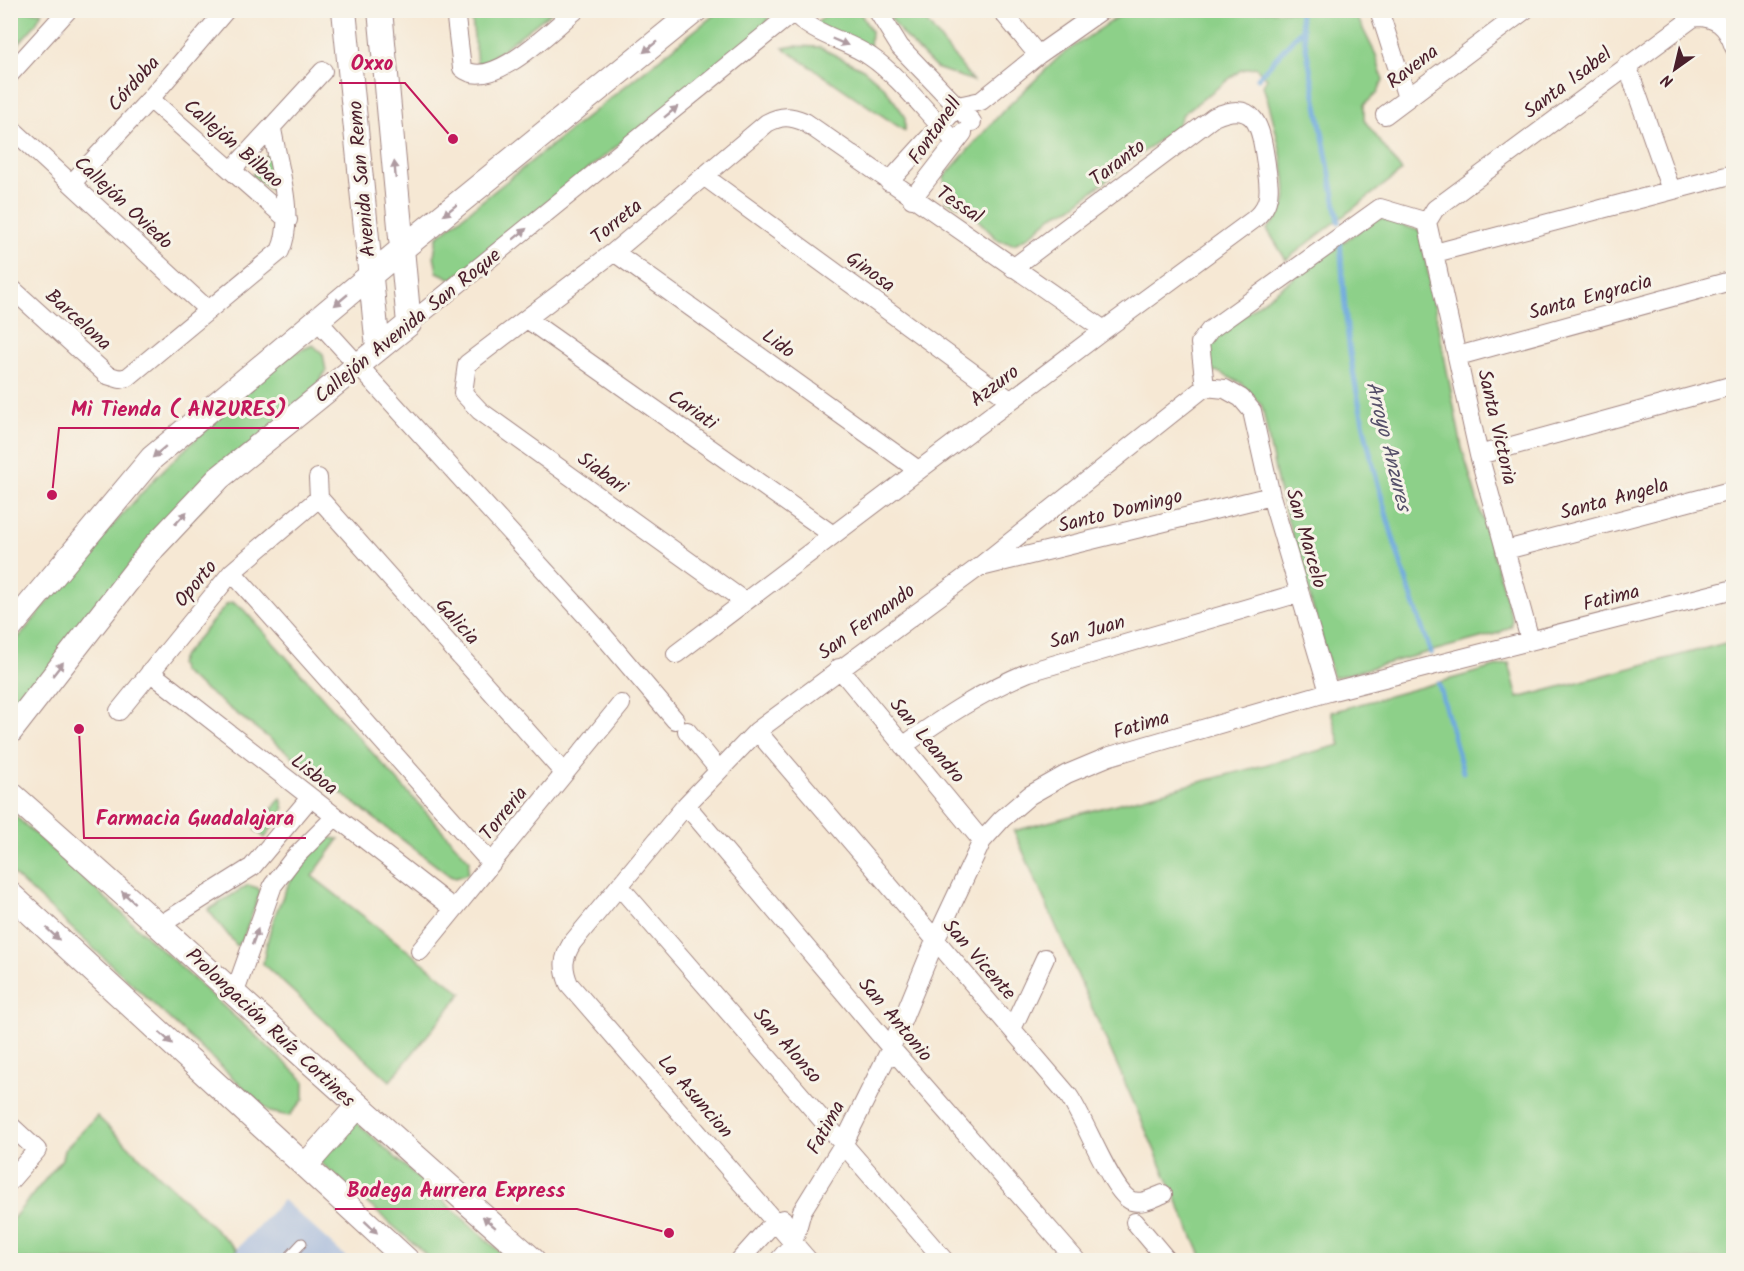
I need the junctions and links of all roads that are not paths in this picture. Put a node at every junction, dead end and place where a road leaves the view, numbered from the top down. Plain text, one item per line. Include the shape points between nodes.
1 (68, 10) edge
2 (226, 10) edge
3 (344, 10) edge
4 (380, 10) edge
5 (456, 10) edge
6 (576, 10) edge
7 (696, 10) edge
8 (877, 10) edge
9 (1001, 10) edge
10 (1102, 10) edge
11 (1379, 10) edge
12 (1525, 10) edge
13 (794, 11) edge
14 (1505, 17) edge
15 (900, 47) junction
16 (1734, 47) edge
17 (1038, 55) junction
18 (882, 65) junction
19 (1627, 65) junction
20 (323, 71) dead end
21 (10, 74) edge
22 (1407, 98) junction
23 (150, 99) junction
24 (981, 101) junction
25 (958, 106) junction
26 (1384, 115) dead end
27 (791, 116) joint
28 (1254, 118) joint
29 (972, 122) junction
30 (938, 126) junction
31 (10, 127) edge
32 (272, 129) junction
33 (956, 142) junction
34 (232, 170) junction
35 (1734, 174) edge
36 (705, 177) junction
37 (889, 182) junction
38 (72, 183) junction
39 (1671, 190) junction
40 (912, 199) junction
41 (288, 220) junction
42 (1427, 222) junction
43 (402, 249) junction
44 (614, 252) junction
45 (1435, 253) junction
46 (1013, 268) junction
47 (369, 277) junction
48 (1734, 280) edge
49 (10, 286) edge
50 (207, 309) junction
51 (527, 319) junction
52 (317, 320) junction
53 (409, 324) junction
54 (1104, 330) junction
55 (378, 348) junction
56 (1458, 356) junction
57 (357, 364) junction
58 (467, 364) joint
59 (1734, 386) edge
60 (1205, 387) junction
61 (1010, 400) junction
62 (1479, 455) junction
63 (918, 470) junction
64 (318, 478) dead end
65 (1734, 490) edge
66 (1272, 496) junction
67 (319, 498) junction
68 (833, 535) junction
69 (1506, 550) junction
70 (979, 567) junction
71 (232, 572) junction
72 (1734, 589) edge
73 (1299, 593) junction
74 (744, 601) junction
75 (10, 628) edge
76 (1530, 640) junction
77 (675, 654) dead end
78 (839, 668) junction
79 (150, 672) junction
80 (1329, 692) junction
81 (38, 694) junction
82 (621, 704) dead end
83 (10, 709) edge
84 (119, 711) dead end
85 (757, 731) junction
86 (10, 732) edge
87 (903, 746) junction
88 (718, 768) junction
89 (564, 773) junction
90 (10, 793) edge
91 (309, 799) junction
92 (686, 805) junction
93 (334, 818) junction
94 (982, 841) junction
95 (492, 863) junction
96 (252, 867) junction
97 (273, 885) junction
98 (620, 886) junction
99 (10, 894) edge
100 (454, 909) junction
101 (160, 925) junction
102 (935, 941) junction
103 (420, 951) dead end
104 (564, 956) joint
105 (1045, 958) dead end
106 (235, 992) junction
107 (1012, 1029) junction
108 (891, 1048) junction
109 (357, 1107) junction
110 (10, 1125) edge
111 (844, 1143) junction
112 (305, 1166) junction
113 (10, 1181) edge
114 (1163, 1194) dead end
115 (801, 1211) junction
116 (774, 1222) junction
117 (1135, 1222) dead end
118 (302, 1243) dead end
119 (793, 1244) junction
120 (286, 1260) edge
121 (407, 1260) edge
122 (533, 1260) edge
123 (740, 1260) edge
124 (779, 1260) edge
125 (808, 1260) edge
126 (944, 1260) edge
127 (1076, 1260) edge
128 (1167, 1260) edge

1 - 21 street
2 - 23 street, Córdoba
3 - 47 street, Avenida San Remo
43 -> 4 street, Avenida San Remo
5 - 6 street via 462,68 470,75 482,76 499,70
7 -> 43 street
8 - 15 street
9 - 17 street
10 - 17 street
11 - 22 street
12 - 14 street, Ravena
13 -> 18 street via 804,25
53 -> 13 street, Callejón Avenida San Roque
14 - 22 street, Ravena
15 - 18 street
15 - 25 street
16 - 19 street, Santa Isabel via 1720,22 1707,16 1694,17
17 - 24 street
18 - 30 street
19 - 39 street
19 - 42 street, Santa Isabel via 1435,209
20 - 32 street
22 - 26 street, Ravena
23 - 34 street, Callejón Bilbao
23 - 38 street, Córdoba
24 - 25 street, Fontanell
24 - 29 street, Fontanell
25 - 29 street
25 - 30 street, Fontanell
27 - 36 street, Torreta via 767,123
27 - 37 street, Tessal
28 - 46 street, Taranto via 1226,111 1214,117
28 - 54 street, Azzuro via 1261,129 1269,189 1262,212
29 - 33 street, Fontanell
30 - 33 street
30 - 37 street, Fontanell
31 - 38 street, Callejón Oviedo
32 - 34 street
32 - 41 street
33 - 40 street, Fontanell
34 - 41 street, Callejón Bilbao
35 - 39 street
36 - 44 street, Torreta
36 - 61 street, Ginosa
37 - 40 street, Tessal
38 - 50 street, Callejón Oviedo
39 - 45 street
40 - 46 street, Tessal
41 - 50 street via 287,237 280,251
42 - 45 street, Santa Victoria
42 - 60 street via 1380,208 1210,330 1200,343
43 - 47 street
43 - 53 street, Avenida San Remo
44 - 51 street, Torreta
44 - 63 street, Lido
45 - 56 street, Santa Victoria
46 - 54 street, Tessal
47 -> 52 street
47 - 55 street, Avenida San Remo
48 - 56 street, Santa Engracia
49 - 50 street, Barcelona via 107,375 120,379 139,368
51 - 58 street, Torreta
51 - 68 street, Cariati
52 - 57 street
52 -> 75 street via 152,458
53 - 55 street, Callejón Avenida San Roque
54 - 61 street, Azzuro
55 - 57 street, Callejón Avenida San Roque
56 - 62 street, Santa Victoria
81 -> 57 street, Callejón Avenida San Roque via 154,547 219,478
57 - 88 street via 597,628
58 - 74 street, Siabari via 463,393 470,403
59 - 62 street
60 - 66 street, San Marcelo via 1225,389 1241,398 1252,411
60 - 70 street, San Fernando
61 - 63 street, Azzuro
62 - 69 street, Santa Victoria
63 - 68 street, Azzuro
64 - 67 street
65 - 69 street, Santa Angela
66 - 70 street, Santo Domingo
66 - 73 street, San Marcelo
67 - 71 street, Oporto
67 - 89 street, Galicia
68 - 74 street, Azzuro
69 - 76 street, Santa Victoria
70 - 78 street, San Fernando
71 - 79 street, Oporto
71 - 95 street
72 - 76 street, Fatima
73 - 80 street, San Marcelo
73 - 87 street, San Juan via 1029,672 994,686
74 - 77 street, Azzuro
76 - 80 street, Fatima
78 - 85 street, San Fernando
78 - 87 street, San Leandro
79 - 84 street, Oporto
79 - 91 street, Lisboa
80 - 94 street, Fatima via 1110,756 1067,774 1030,795
81 - 83 street
81 - 86 street, Callejón Avenida San Roque
82 - 89 street, Torreria
85 - 88 street, San Fernando
85 - 102 street, San Vicente
87 - 94 street, San Leandro
88 - 92 street, San Fernando
89 - 95 street, Torreria
101 -> 90 street, Prolongación Ruíz Cortines
91 - 93 street, Lisboa
91 - 96 street
92 - 98 street, San Fernando
92 - 108 street, San Antonio
93 - 97 street
93 - 100 street, Lisboa
94 - 102 street, Fatima
95 - 100 street, Torreria
96 - 97 street
96 - 101 street
106 -> 97 street
98 - 104 street, San Fernando
98 - 111 street, San Alonso
99 -> 112 street
100 - 103 street, Torreria
101 - 106 street, Prolongación Ruíz Cortines
102 - 107 street, San Vicente
102 - 108 street, Fatima
104 - 116 street, La Asuncion via 563,970 569,984
105 - 107 street
106 - 109 street, Prolongación Ruíz Cortines
107 - 114 street, San Vicente via 1076,1105 1118,1190 1134,1202
108 - 111 street, Fatima
108 - 127 street, San Antonio
109 - 112 street
122 -> 109 street, Prolongación Ruíz Cortines
110 - 113 street via 37,1150
111 - 115 street, Fatima
111 - 126 street, San Alonso
112 -> 121 street
115 - 116 street
115 - 119 street, Fatima
116 - 119 street, La Asuncion
116 - 123 street
117 - 128 street
118 - 120 lane
119 - 124 street, Fatima
119 - 125 street, La Asuncion

